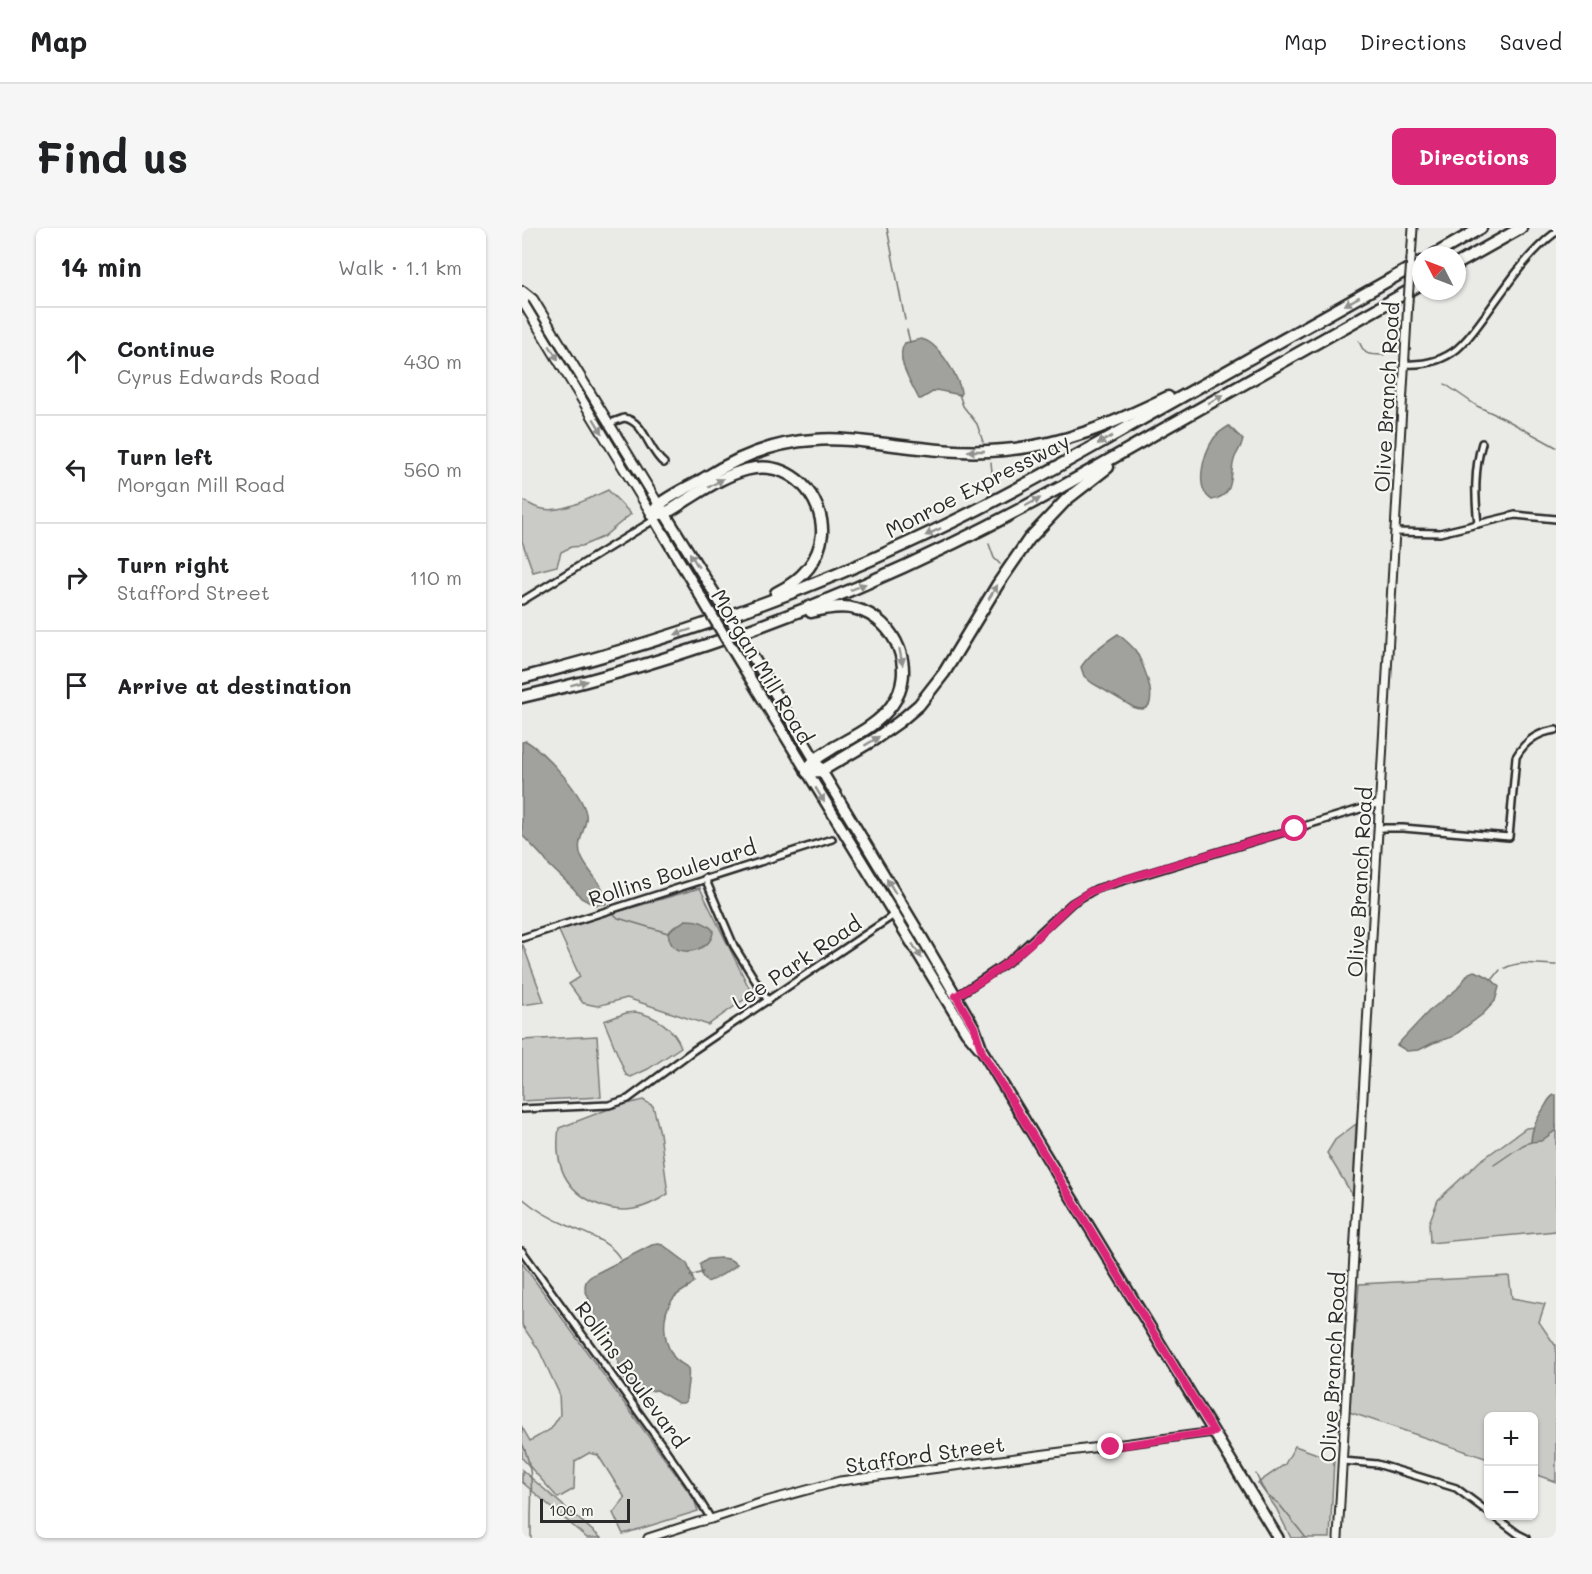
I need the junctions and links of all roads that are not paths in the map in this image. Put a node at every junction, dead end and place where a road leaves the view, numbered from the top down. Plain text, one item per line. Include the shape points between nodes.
1 (1413, 228) edge
2 (1482, 228) edge
3 (1521, 228) edge
4 (1556, 232) edge
5 (1415, 246) edge
6 (1450, 246) edge
7 (1466, 259) edge
8 (1412, 262) edge
9 (1412, 280) edge
10 (1412, 289) edge
11 (523, 291) edge
12 (1265, 350) junction
13 (1405, 364) junction
14 (609, 423) junction
15 (1166, 428) junction
16 (1482, 443) dead end
17 (664, 463) dead end
18 (662, 509) junction
19 (653, 518) junction
20 (1556, 519) edge
21 (1478, 524) junction
22 (1395, 532) junction
23 (522, 601) edge
24 (739, 613) junction
25 (764, 624) junction
26 (522, 678) edge
27 (522, 698) edge
28 (1556, 730) edge
29 (815, 760) junction
30 (821, 771) junction
31 (807, 772) junction
32 (1380, 803) junction
33 (1378, 828) junction
34 (832, 839) dead end
35 (705, 878) junction
36 (894, 915) junction
37 (522, 938) edge
38 (951, 999) junction
39 (768, 1001) junction
40 (522, 1109) edge
41 (522, 1251) edge
42 (1214, 1432) junction
43 (1343, 1461) junction
44 (1484, 1509) edge
45 (711, 1519) junction
46 (1500, 1520) edge
47 (648, 1538) edge
48 (1278, 1538) edge
49 (1338, 1538) edge
50 (1526, 1538) edge

1 - 5 street, Olive Branch Road
2 - 6 highway
3 - 7 highway
4 - 13 street via 1530,256 1457,349 1437,360
8 -> 12 highway, Monroe Expressway
9 - 13 street, Olive Branch Road, bridge
15 -> 10 highway, Monroe Expressway
11 - 14 main road, Morgan Mill Road via 533,299
11 -> 19 main road, Morgan Mill Road via 524,304
12 -> 18 highway via 1122,419 1065,440 984,452 840,439 799,441 734,462
12 -> 24 highway, Monroe Expressway via 946,525 834,576
13 - 22 street, Olive Branch Road
14 - 17 street via 624,418 635,422
14 - 18 main road, Morgan Mill Road
25 -> 15 highway, Monroe Expressway via 954,543
30 -> 15 highway via 887,731 919,705 944,674 1001,578 1038,529 1088,482
16 - 21 street via 1476,482
18 - 19 highway
18 -> 24 highway via 753,468 782,472 809,492 821,523 814,560 791,585
29 -> 18 main road, Morgan Mill Road, bridge
19 - 23 street
19 - 31 main road, Morgan Mill Road, bridge
20 - 21 street via 1515,516
21 - 22 street via 1440,533
22 - 32 street, Olive Branch Road
24 -> 26 highway, Monroe Expressway
27 -> 25 highway, Monroe Expressway via 647,664
25 -> 29 highway via 821,609 850,608 876,618 899,648 902,678 892,706 876,722
28 - 33 street via 1540,733 1528,741 1516,757 1509,837
29 - 30 main road, Morgan Mill Road
29 - 31 highway
30 - 31 highway
38 -> 30 main road, Morgan Mill Road via 916,927
31 -> 36 main road, Morgan Mill Road
32 - 33 street, Olive Branch Road
32 - 38 street via 1095,889 1072,903 1008,962
33 - 43 street, Olive Branch Road
34 - 35 street, Rollins Boulevard
35 - 37 street, Rollins Boulevard
35 - 39 street via 734,946
36 -> 38 main road, Morgan Mill Road
36 - 39 street, Lee Park Road
38 - 42 main road, Morgan Mill Road via 974,1027 982,1052
39 - 40 street, Lee Park Road via 622,1102
41 - 45 street, Rollins Boulevard
42 - 45 street, Stafford Street via 840,1482
42 - 48 main road, Morgan Mill Road
43 - 44 street via 1377,1464 1456,1488
43 - 49 street, Olive Branch Road
45 - 47 street, Stafford Street
46 - 50 street

